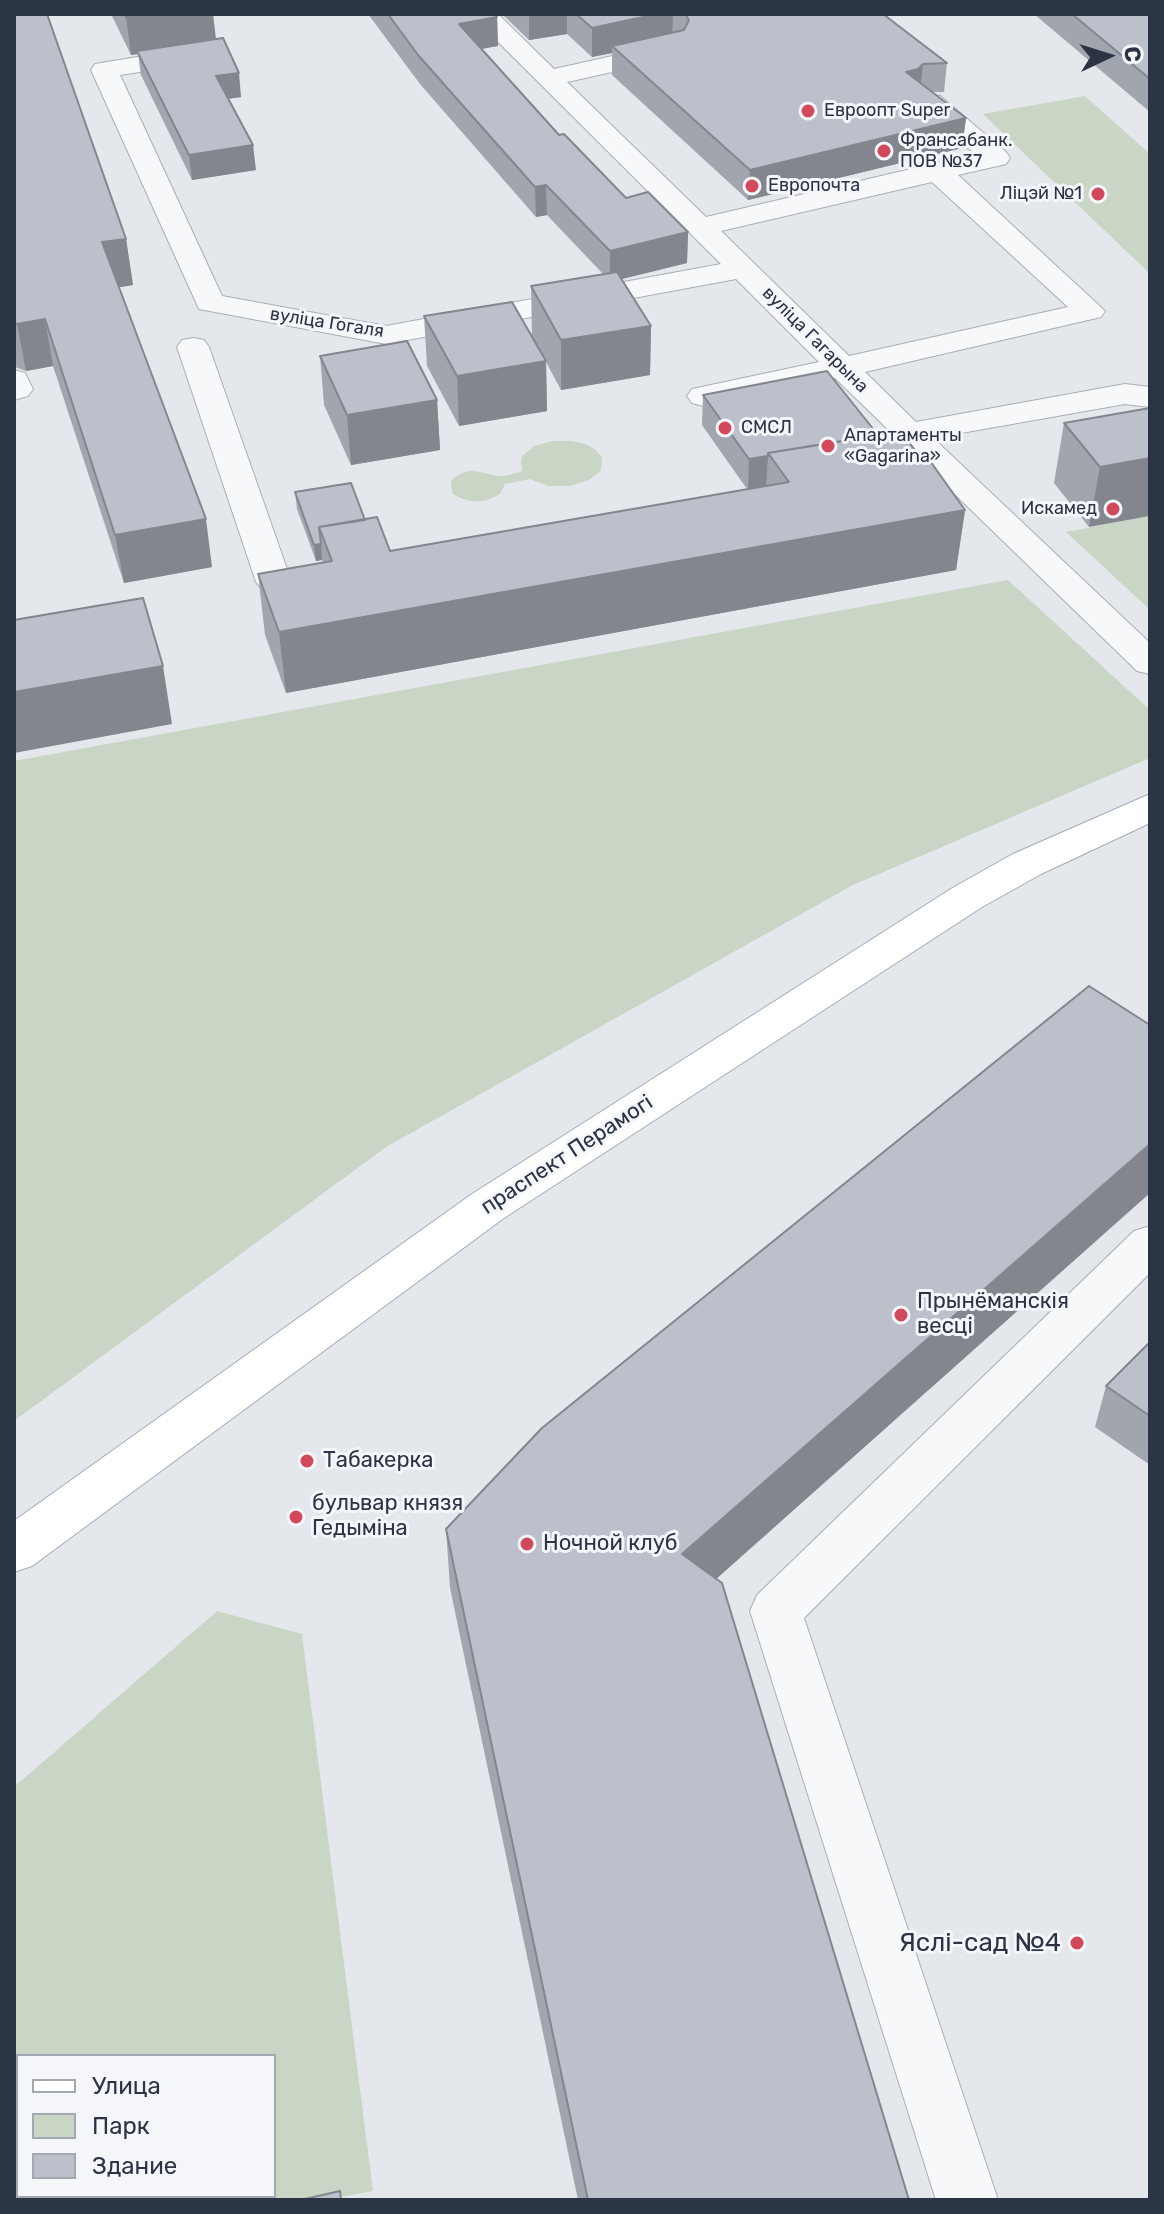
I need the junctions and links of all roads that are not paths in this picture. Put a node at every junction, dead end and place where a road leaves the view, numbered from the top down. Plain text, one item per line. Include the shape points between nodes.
1 (483, 14) edge
2 (673, 50) edge
3 (226, 51) edge
4 (548, 78) junction
5 (930, 102) edge
6 (938, 172) junction
7 (701, 227) junction
8 (744, 269) junction
9 (386, 335) junction
10 (193, 347) dead end
11 (303, 350) dead end
12 (841, 365) junction
13 (14, 380) edge
14 (14, 390) edge
15 (703, 396) edge
16 (1150, 397) edge
17 (909, 433) junction
18 (352, 569) edge
19 (1150, 663) edge
20 (1150, 807) edge
21 (1150, 1244) edge
22 (14, 1550) edge
23 (967, 2200) edge

1 - 4 street, вуліца Гагарына
2 - 4 street
3 - 9 street, вуліца Гогаля via 104,70 210,303
4 - 7 street, вуліца Гагарына
5 - 6 street via 996,158
6 - 7 street
6 - 12 street via 1090,311
7 - 8 street, вуліца Гагарына
8 - 9 street, вуліца Гогаля
8 - 12 street, вуліца Гагарына
9 - 11 street
10 - 18 street via 274,582
12 - 15 street
12 - 17 street, вуліца Гагарына
13 - 14 street
16 - 17 street via 1125,394
17 - 19 street, вуліца Гагарына via 926,468
20 - 22 main road, праспект Перамогі via 968,897 488,1206
21 - 23 street via 776,1611

